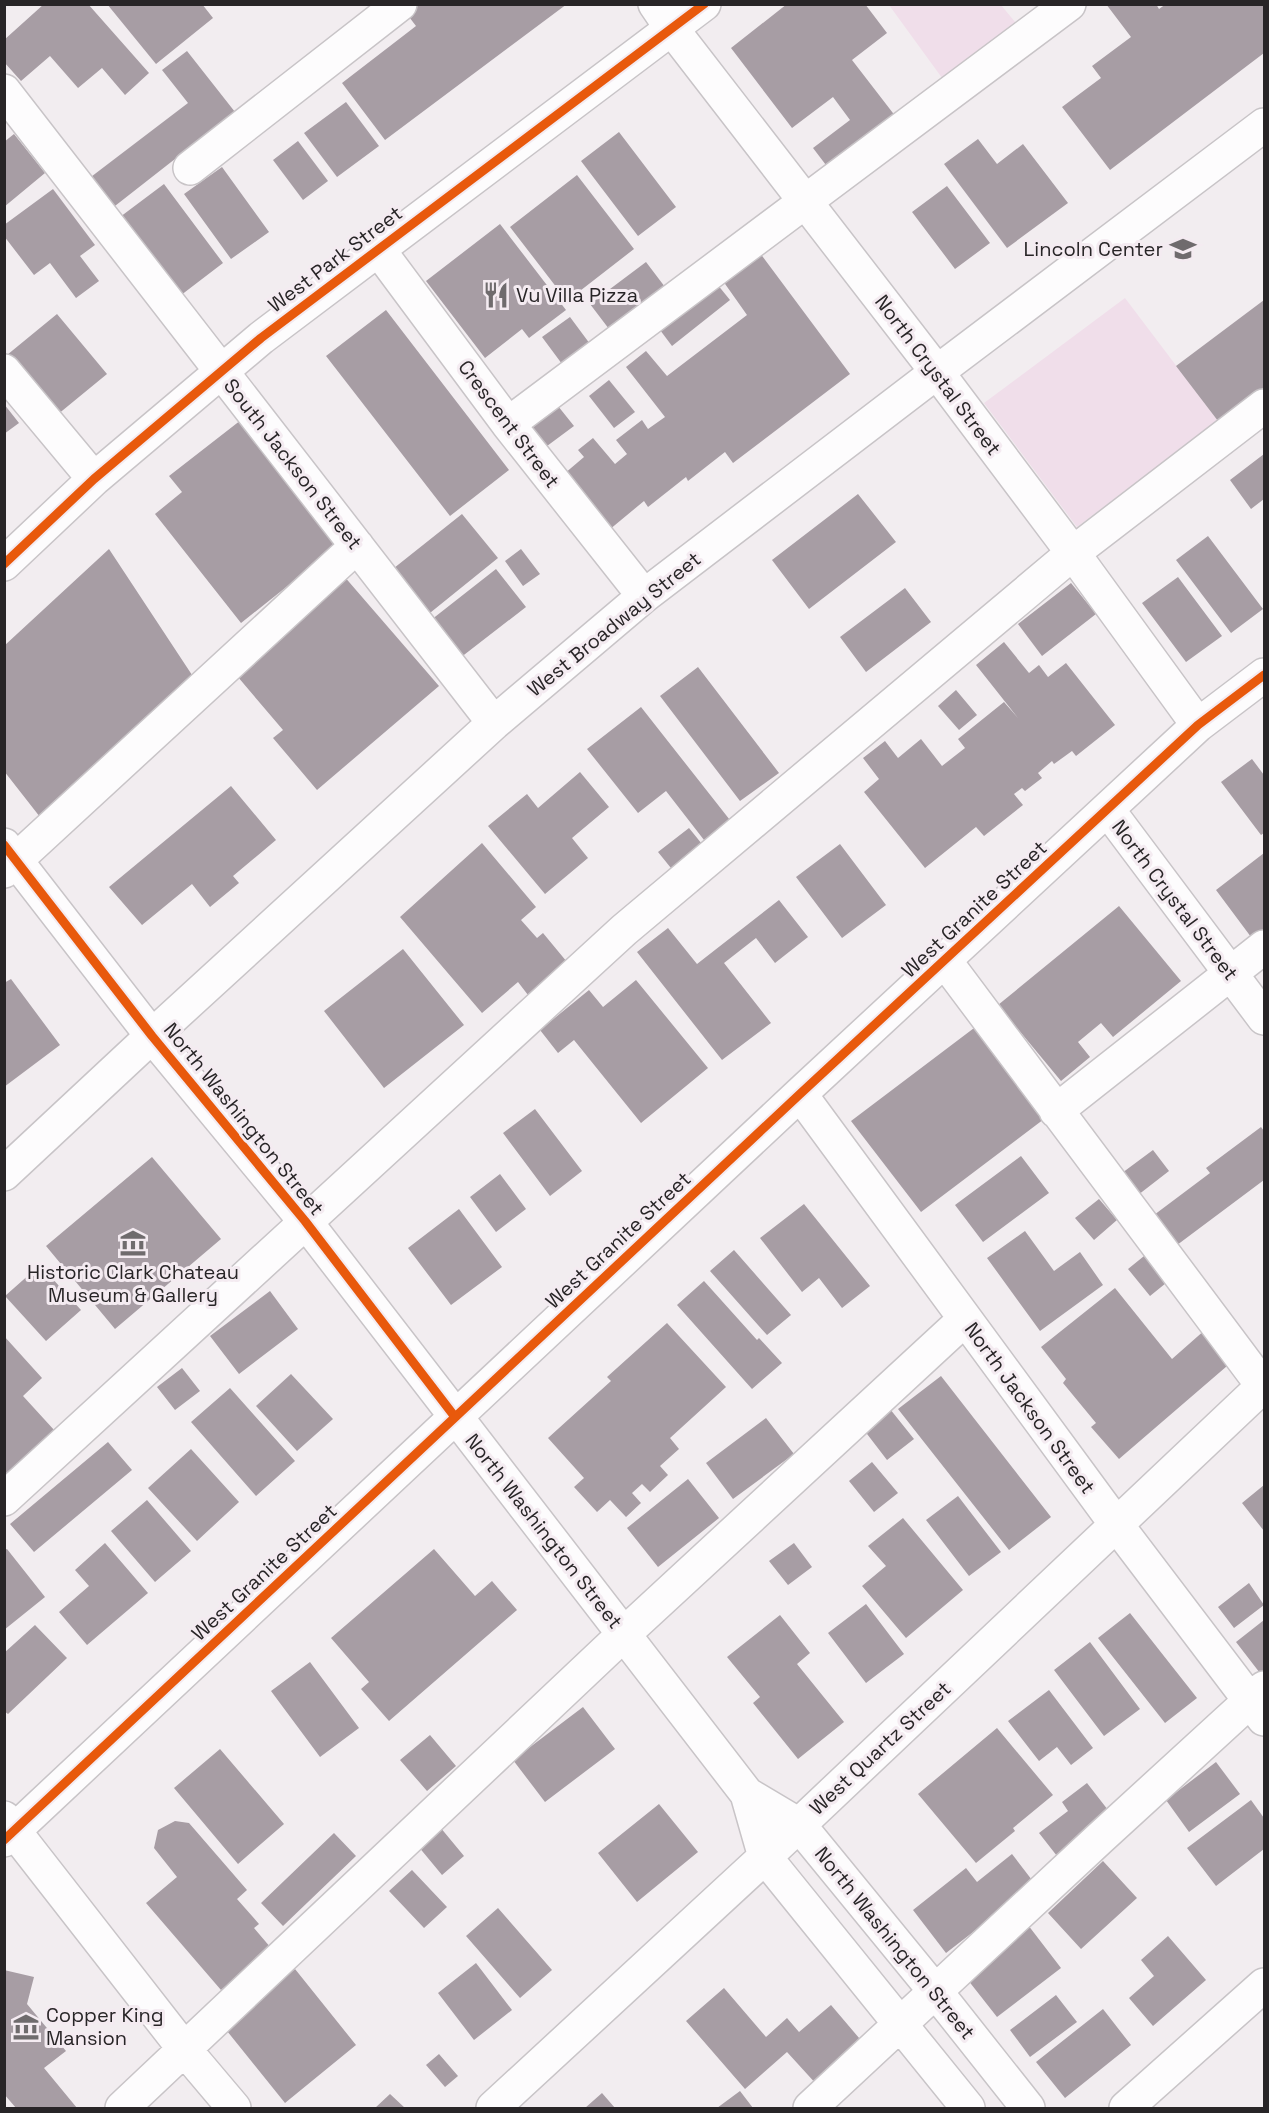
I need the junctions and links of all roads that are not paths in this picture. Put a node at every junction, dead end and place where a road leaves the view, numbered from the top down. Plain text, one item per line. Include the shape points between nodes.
1 (400, 4) edge
2 (704, 4) edge
3 (1069, 4) edge
4 (664, 17) edge
5 (4, 91) edge
6 (1264, 125) edge
7 (190, 168) dead end
8 (805, 201) junction
9 (378, 249) junction
10 (4, 371) edge
11 (220, 372) junction
12 (937, 372) junction
13 (1264, 406) edge
14 (508, 424) junction
15 (94, 479) junction
16 (357, 546) junction
17 (1073, 553) junction
18 (4, 564) edge
19 (644, 597) junction
20 (1264, 675) edge
21 (494, 723) junction
22 (1198, 726) junction
23 (1108, 810) junction
24 (9, 859) edge
25 (1264, 947) edge
26 (945, 961) junction
27 (1231, 973) junction
28 (1264, 1018) edge
29 (152, 1036) junction
30 (800, 1094) junction
31 (1056, 1111) junction
32 (4, 1174) edge
33 (305, 1221) junction
34 (965, 1319) junction
35 (1264, 1385) edge
36 (455, 1417) junction
37 (4, 1499) edge
38 (1116, 1524) junction
39 (624, 1634) junction
40 (1260, 1702) edge
41 (747, 1794) junction
42 (798, 1825) junction
43 (8, 1829) edge
44 (765, 1857) junction
45 (1264, 1984) edge
46 (935, 1991) junction
47 (899, 2023) junction
48 (185, 2050) junction
49 (122, 2109) edge
50 (234, 2109) edge
51 (493, 2109) edge
52 (810, 2109) edge
53 (968, 2109) edge
54 (1028, 2109) edge
55 (1126, 2109) edge

1 - 7 street
2 - 4 street, West Park Street
3 - 8 street
4 - 8 street, North Crystal Street
4 - 9 street, West Park Street
5 - 11 street, South Jackson Street
6 - 12 street, West Broadway Street
8 - 12 street, North Crystal Street
8 - 14 street
9 - 11 street, West Park Street
9 - 14 street, Crescent Street
10 - 15 street
11 - 15 street, West Park Street
11 - 16 street, South Jackson Street
12 - 17 street, North Crystal Street
12 - 19 street, West Broadway Street
13 - 17 street
14 - 19 street, Crescent Street
15 - 18 street, West Park Street
16 - 21 street, South Jackson Street
16 - 24 street
17 - 22 street, North Crystal Street
17 - 33 street via 624,930
19 - 21 street, West Broadway Street
20 - 22 street, West Granite Street
21 - 29 street, West Broadway Street
22 - 23 street, West Granite Street
23 - 26 street, West Granite Street
23 - 27 street, North Crystal Street
24 - 29 street, North Washington Street
25 - 27 street
26 - 30 street, West Granite Street
26 - 31 street
27 - 28 street, North Crystal Street
27 - 31 street
29 - 32 street, West Broadway Street
29 - 33 street, North Washington Street
30 - 34 street, North Jackson Street
30 - 36 street, West Granite Street
31 - 35 street
33 - 36 street, North Washington Street
33 - 37 street
34 - 38 street, North Jackson Street
34 - 39 street
35 - 38 street, West Quartz Street
36 - 39 street, North Washington Street
36 - 43 street, West Granite Street
38 - 40 street, North Jackson Street
38 - 42 street, West Quartz Street
39 - 41 street, North Washington Street
39 - 48 street
40 - 46 street
41 - 42 street, North Washington Street
41 - 44 street, North Washington Street
42 - 44 street, West Quartz Street
42 - 46 street, North Washington Street
43 - 48 street
44 - 47 street, North Washington Street
44 - 51 street, West Quartz Street
45 - 55 street
46 - 47 street
46 - 54 street, North Washington Street
47 - 52 street
47 - 53 street, North Washington Street
48 - 49 street
48 - 50 street

